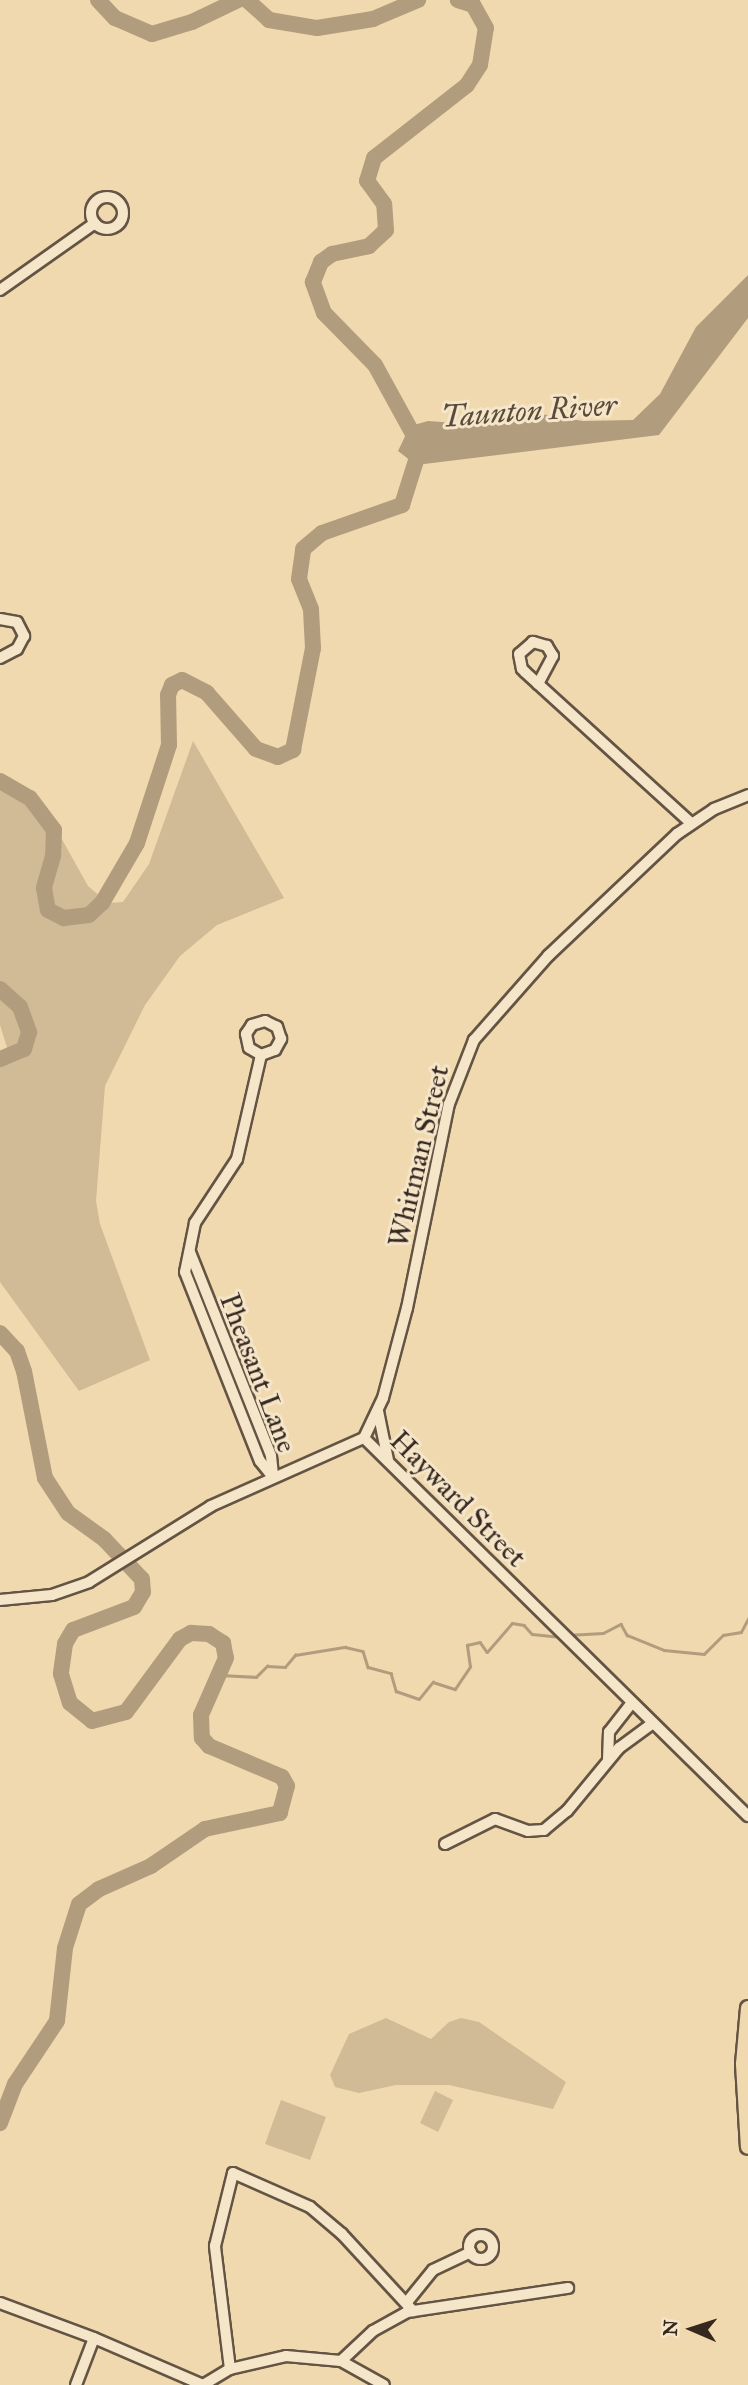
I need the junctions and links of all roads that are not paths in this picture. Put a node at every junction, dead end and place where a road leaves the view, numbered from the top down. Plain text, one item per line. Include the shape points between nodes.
1 (95, 223) dead end
2 (0, 290) edge
3 (0, 619) edge
4 (0, 658) edge
5 (538, 684) dead end
6 (748, 794) edge
7 (691, 823) junction
8 (261, 1055) dead end
9 (379, 1411) junction
10 (364, 1438) junction
11 (388, 1460) junction
12 (273, 1477) junction
13 (0, 1600) edge
14 (632, 1703) junction
15 (653, 1723) junction
16 (608, 1760) junction
17 (748, 1816) edge
18 (445, 1844) dead end
19 (748, 2008) edge
20 (748, 2147) edge
21 (471, 2252) dead end
22 (568, 2288) dead end
23 (0, 2303) edge
24 (410, 2306) junction
25 (94, 2337) junction
26 (341, 2361) junction
27 (230, 2369) junction
28 (75, 2385) edge
29 (203, 2385) edge
30 (384, 2385) edge

1 - 2 street
3 - 4 street via 17,622 24,636 17,649
5 - 7 street
6 - 7 street, Whitman Street
7 - 9 street, Whitman Street via 536,967 483,1027 468,1052 449,1104 407,1308
8 - 12 street, Pheasant Lane via 235,1166 195,1223 187,1283 233,1380 260,1461
9 - 10 street, Whitman Street
9 - 11 street
10 - 11 street, Hayward Street
10 - 12 street, Hayward Street
11 - 14 street, Hayward Street
12 - 13 street, Hayward Street via 205,1509 119,1566 65,1591
14 - 15 street, Hayward Street
14 - 16 street via 609,1732
15 - 16 street
15 - 17 street, Hayward Street
16 - 18 street via 567,1811 544,1830 528,1831 495,1819
19 - 20 main road via 743,2064
21 - 24 street via 433,2270
22 - 24 street
23 - 25 street
24 - 26 street via 373,2331
24 - 27 street via 310,2207 233,2173 215,2246
25 - 28 street
25 - 29 street
26 - 27 street via 286,2356
26 - 30 street
27 - 29 street

